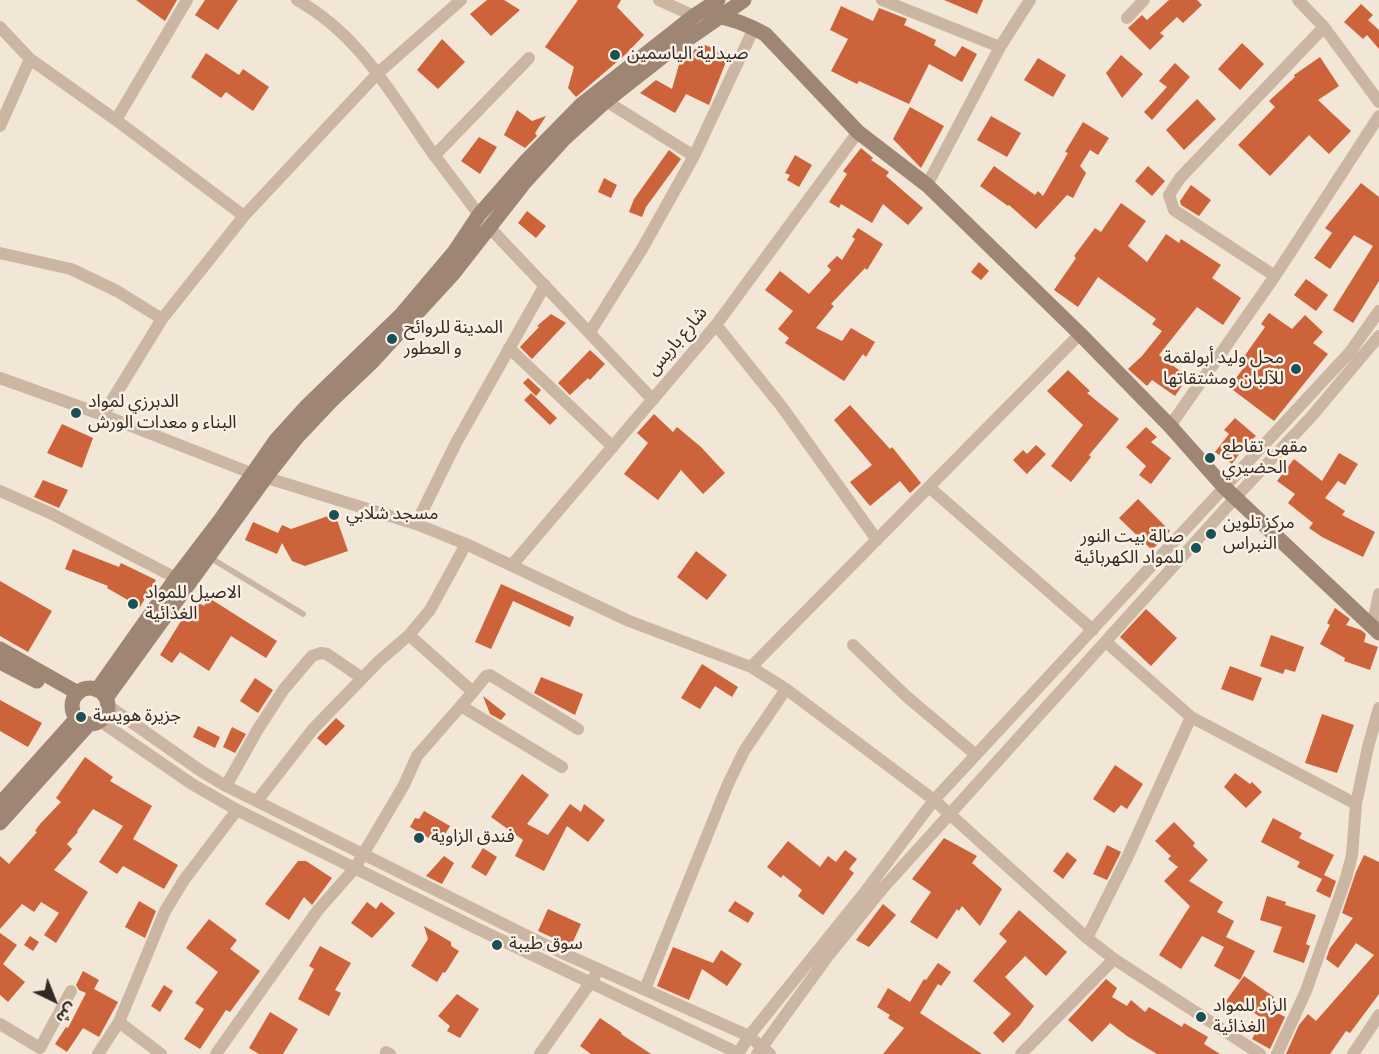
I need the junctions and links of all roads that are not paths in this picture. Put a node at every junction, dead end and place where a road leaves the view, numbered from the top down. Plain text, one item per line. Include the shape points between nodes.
1 (187, 0) edge
2 (297, 0) edge
3 (461, 0) edge
4 (660, 0) edge
5 (718, 0) edge
6 (744, 0) edge
7 (882, 0) edge
8 (1029, 0) edge
9 (1144, 0) edge
10 (1298, 0) edge
11 (694, 16) junction
12 (719, 16) junction
13 (1127, 18) dead end
14 (0, 27) edge
15 (1324, 27) junction
16 (754, 28) junction
17 (1000, 47) junction
18 (529, 58) dead end
19 (30, 59) junction
20 (378, 73) junction
21 (606, 101) junction
22 (1379, 102) edge
23 (1379, 116) edge
24 (116, 120) junction
25 (0, 126) edge
26 (858, 132) junction
27 (434, 156) junction
28 (694, 156) junction
29 (927, 185) junction
30 (479, 215) junction
31 (244, 216) junction
32 (489, 227) junction
33 (0, 253) edge
34 (1275, 276) junction
35 (545, 285) junction
36 (1379, 311) edge
37 (162, 319) junction
38 (716, 325) junction
39 (590, 332) junction
40 (1080, 334) junction
41 (1379, 336) edge
42 (508, 348) junction
43 (0, 378) edge
44 (653, 400) junction
45 (103, 416) junction
46 (1170, 426) junction
47 (613, 447) junction
48 (259, 475) junction
49 (1224, 487) junction
50 (930, 488) junction
51 (0, 491) edge
52 (1235, 498) junction
53 (416, 524) junction
54 (877, 540) junction
55 (466, 544) junction
56 (208, 557) junction
57 (512, 565) junction
58 (176, 578) junction
59 (1379, 594) edge
60 (303, 614) dead end
61 (1093, 630) junction
62 (1376, 630) edge
63 (409, 635) junction
64 (1106, 642) junction
65 (853, 645) dead end
66 (0, 649) edge
67 (0, 662) edge
68 (751, 668) junction
69 (362, 678) junction
70 (786, 689) junction
71 (473, 692) junction
72 (76, 697) junction
73 (103, 698) junction
74 (460, 706) junction
75 (1379, 708) edge
76 (1191, 717) junction
77 (88, 721) junction
78 (578, 729) dead end
79 (976, 755) junction
80 (562, 766) dead end
81 (226, 786) junction
82 (934, 800) junction
83 (257, 801) junction
84 (0, 804) edge
85 (1356, 804) junction
86 (237, 810) junction
87 (949, 813) junction
88 (0, 823) edge
89 (364, 854) junction
90 (356, 868) junction
91 (1088, 938) junction
92 (1114, 959) junction
93 (600, 969) junction
94 (590, 983) junction
95 (645, 989) junction
96 (71, 991) dead end
97 (1379, 1015) edge
98 (119, 1022) junction
99 (0, 1024) edge
100 (749, 1036) junction
101 (39, 1051) edge
102 (763, 1051) edge
103 (98, 1054) edge
104 (160, 1054) edge
105 (216, 1054) edge
106 (540, 1054) edge
107 (739, 1054) edge
108 (1021, 1054) edge
109 (1260, 1054) edge
110 (1277, 1054) edge
111 (1353, 1054) edge

1 - 24 street
2 - 20 street via 346,35
3 - 20 street
4 - 11 street
5 - 11 street
6 - 12 street
7 - 17 street
8 - 17 street
9 - 13 street
10 - 15 street
11 - 12 street
11 - 30 street via 581,105
12 - 16 street
12 - 21 street
14 - 19 street
15 - 22 street
15 - 34 street via 1180,178 1169,195 1174,210
16 - 26 street via 765,34
16 - 28 street
17 - 29 street
18 - 27 street
19 - 24 street
19 - 25 street
20 - 27 street
20 - 31 street
21 - 28 street
21 - 32 street via 564,139
23 - 34 street
24 - 31 street
26 - 29 street
26 - 38 street, شارع باريس
27 - 30 street
28 - 39 street
29 - 40 street
30 - 48 street via 455,251 407,308 276,440
31 - 37 street
32 - 35 street
32 - 48 street via 453,274 373,361
33 - 37 street via 70,269 117,291
34 - 46 street
35 - 39 street
35 - 42 street
36 - 49 street via 1350,352
37 - 45 street
38 - 44 street, شارع باريس
38 - 54 street via 782,407
39 - 44 street
40 - 46 street
40 - 50 street
41 - 52 street
42 - 47 street
42 - 53 street
43 - 45 street
44 - 47 street, شارع باريس
45 - 48 street
46 - 49 street
47 - 57 street, شارع باريس
48 - 53 street
48 - 56 street
48 - 58 street
49 - 52 street
49 - 61 street
50 - 54 street
50 - 61 street
51 - 58 street
52 - 62 street
52 - 64 street
53 - 55 street
54 - 68 street
55 - 57 street
55 - 63 street via 430,610
56 - 60 lane
56 - 73 street
57 - 68 street via 630,621
58 - 73 street
59 - 62 street
61 - 79 street
63 - 69 street
63 - 71 street
64 - 76 street
64 - 87 street
65 - 79 street
66 - 72 street
67 - 72 street
68 - 70 street
69 - 81 street via 327,654 312,656 263,721
69 - 83 street via 313,729
70 - 82 street
70 - 95 street via 732,776
71 - 74 street
71 - 78 street via 490,675
72 - 73 street via 88,688
72 - 77 street via 73,713
73 - 77 street via 107,711
73 - 81 street
74 - 80 street
74 - 89 street via 417,756
75 - 85 street
76 - 85 street
76 - 91 street
77 - 84 street
77 - 86 street
77 - 88 street
79 - 82 street
81 - 83 street
82 - 87 street
82 - 100 street
83 - 89 street
85 - 110 street via 1346,878 1306,991
86 - 90 street
86 - 98 street via 165,911
87 - 91 street
87 - 102 street via 869,905
89 - 90 street
89 - 93 street
90 - 94 street
90 - 105 street via 318,910
91 - 92 street
92 - 108 street
92 - 109 street
93 - 94 street
93 - 95 street
94 - 106 street
94 - 107 street
95 - 100 street
96 - 101 street
97 - 111 street
98 - 103 street
98 - 104 street
99 - 101 street
100 - 102 street
100 - 107 street

